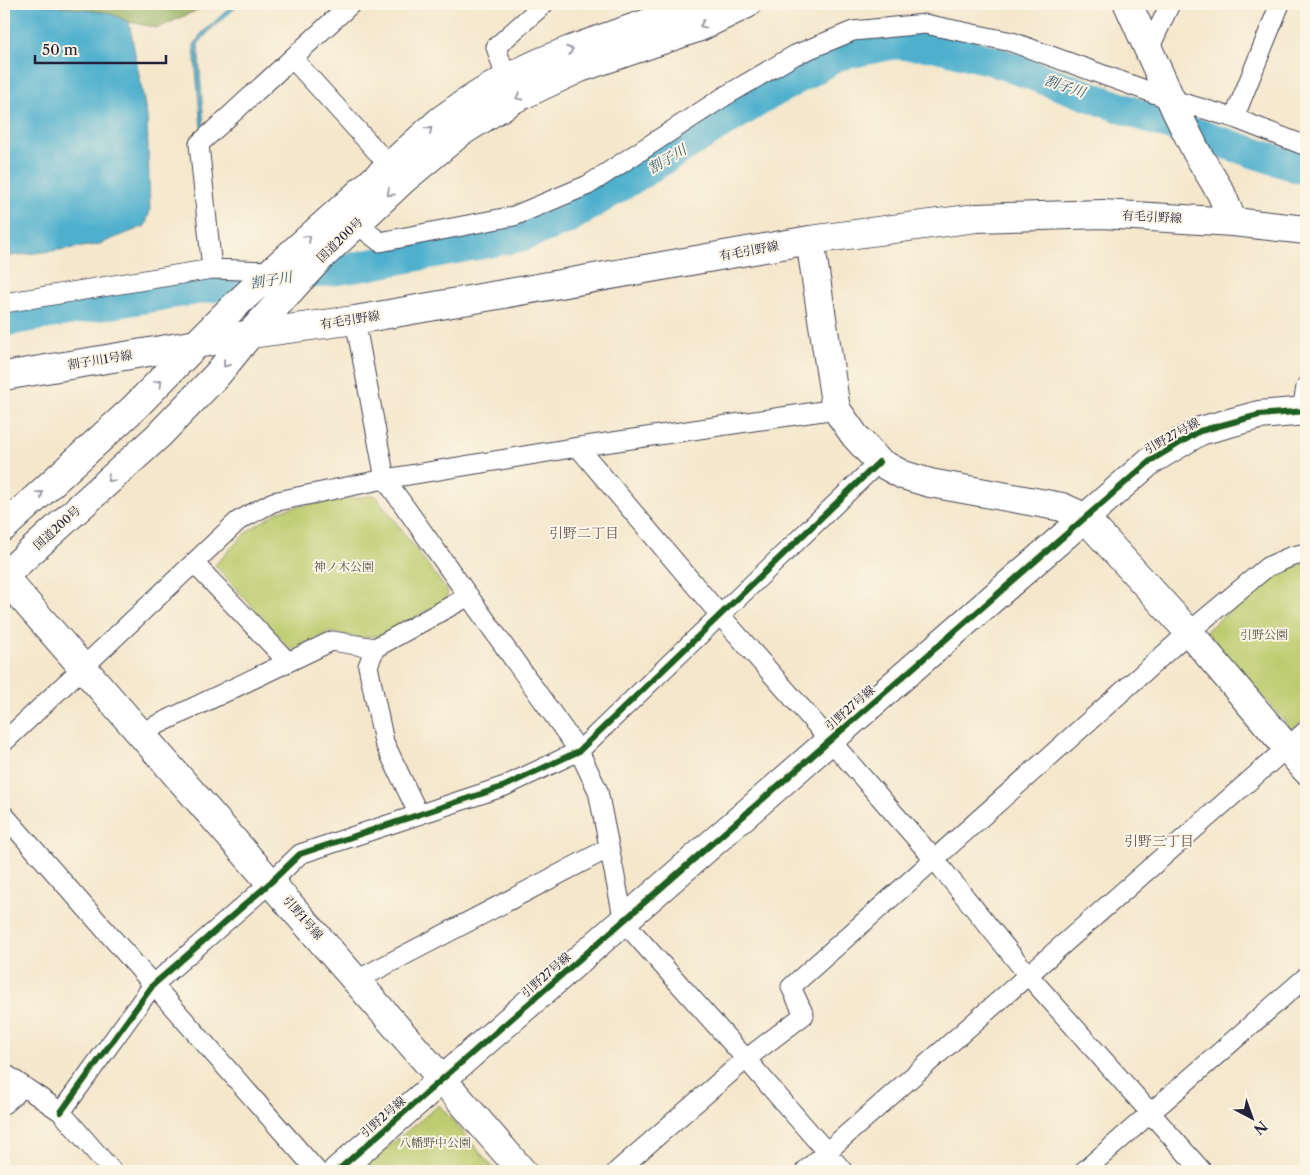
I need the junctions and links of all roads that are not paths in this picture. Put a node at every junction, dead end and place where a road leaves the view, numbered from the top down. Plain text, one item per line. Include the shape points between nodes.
1 (351, 4) edge
2 (544, 4) edge
3 (701, 4) edge
4 (747, 4) edge
5 (1128, 4) edge
6 (1170, 4) edge
7 (1280, 4) edge
8 (1150, 49) junction
9 (292, 58) junction
10 (506, 78) junction
11 (1173, 106) junction
12 (1234, 118) junction
13 (1306, 146) edge
14 (389, 165) junction
15 (1233, 222) junction
16 (356, 224) junction
17 (1306, 230) edge
18 (810, 240) junction
19 (212, 269) junction
20 (272, 271) junction
21 (4, 303) edge
22 (355, 320) junction
23 (250, 334) junction
24 (197, 344) junction
25 (4, 376) edge
26 (1305, 403) edge
27 (836, 409) junction
28 (578, 447) junction
29 (879, 462) junction
30 (384, 479) junction
31 (1084, 517) junction
32 (4, 527) edge
33 (1306, 553) edge
34 (194, 563) junction
35 (4, 577) edge
36 (469, 596) junction
37 (720, 614) junction
38 (1189, 632) junction
39 (375, 648) junction
40 (287, 661) junction
41 (82, 666) junction
42 (140, 733) junction
43 (1297, 739) edge
44 (831, 740) junction
45 (4, 742) edge
46 (579, 751) junction
47 (1306, 770) edge
48 (4, 815) edge
49 (419, 815) junction
50 (609, 848) junction
51 (935, 860) junction
52 (271, 882) junction
53 (624, 922) junction
54 (1028, 975) junction
55 (1306, 977) edge
56 (357, 980) junction
57 (153, 985) junction
58 (746, 1059) junction
59 (4, 1072) edge
60 (443, 1080) junction
61 (23, 1086) junction
62 (4, 1104) edge
63 (61, 1112) junction
64 (1150, 1113) junction
65 (826, 1152) junction
66 (518, 1170) edge
67 (112, 1171) edge
68 (317, 1171) edge
69 (337, 1171) edge
70 (617, 1171) edge
71 (805, 1171) edge
72 (843, 1171) edge
73 (1084, 1171) edge
74 (1202, 1171) edge

1 - 9 street
2 - 10 street via 496,47
10 -> 3 main road, 国道200号 via 568,51
4 -> 16 main road, 国道200号 via 700,27 580,68 514,99 461,132
5 - 8 main road
6 - 8 street
7 - 12 street
8 - 11 main road
9 - 14 street
9 - 19 street via 198,144
14 -> 10 main road, 国道200号 via 469,99
11 - 12 street
11 - 15 main road via 1221,193
11 - 16 street via 1012,42 925,24 853,31 795,55 725,96 588,185 514,216 380,242
12 - 13 street
20 -> 14 main road, 国道200号
15 - 17 main road, 有毛引野線
15 - 18 main road, 有毛引野線 via 1102,214 976,218
16 - 23 main road, 国道200号
18 - 22 main road, 有毛引野線
18 - 27 main road
19 - 20 street
19 - 21 street
20 - 24 main road, 国道200号
22 - 23 main road, 有毛引野線
22 - 30 street
23 - 24 main road, 有毛引野線
23 -> 35 main road, 国道200号 via 216,376 158,436
24 - 25 main road, 割子川1号線
32 -> 24 main road, 国道200号 via 135,407
26 - 31 main road, 引野27号線 via 1200,431 1150,461
27 - 28 street
27 - 29 main road
28 - 30 street
28 - 37 street
29 - 31 main road via 903,476 1062,507
29 - 37 street
30 - 34 street via 273,502 238,521
30 - 36 street
31 - 38 main road
31 - 44 main road, 引野27号線
33 - 38 street via 1267,567
34 - 40 street
34 - 41 street
35 - 41 main road, 引野1号線
36 - 39 street
36 - 46 street
37 - 44 street
37 - 46 street
38 - 43 main road
38 - 51 street
39 - 40 street via 332,641
39 - 49 street via 368,666 384,742
40 - 42 street
41 - 42 main road, 引野1号線
41 - 45 street
42 - 52 main road, 引野1号線
43 - 47 main road
43 - 54 street
44 - 51 street
44 - 53 main road, 引野27号線
46 - 49 street via 505,786
46 - 50 street via 598,791
48 - 57 street
49 - 52 street via 300,854
50 - 53 street
50 - 56 street
51 - 54 street
51 - 58 street via 791,987 804,1015
52 - 56 main road, 引野1号線
52 - 57 street
53 - 58 street
53 - 60 main road, 引野27号線
54 - 64 street
54 - 65 street
55 - 64 street
56 - 60 main road, 引野1号線
57 - 63 street
57 - 68 street
58 - 65 street
58 - 70 street
59 - 61 street
60 - 66 main road, 引野1号線
60 - 69 main road, 引野2号線
61 - 62 street
61 - 63 street
63 - 67 street
64 - 73 street
64 - 74 street
65 - 71 street
65 - 72 street

